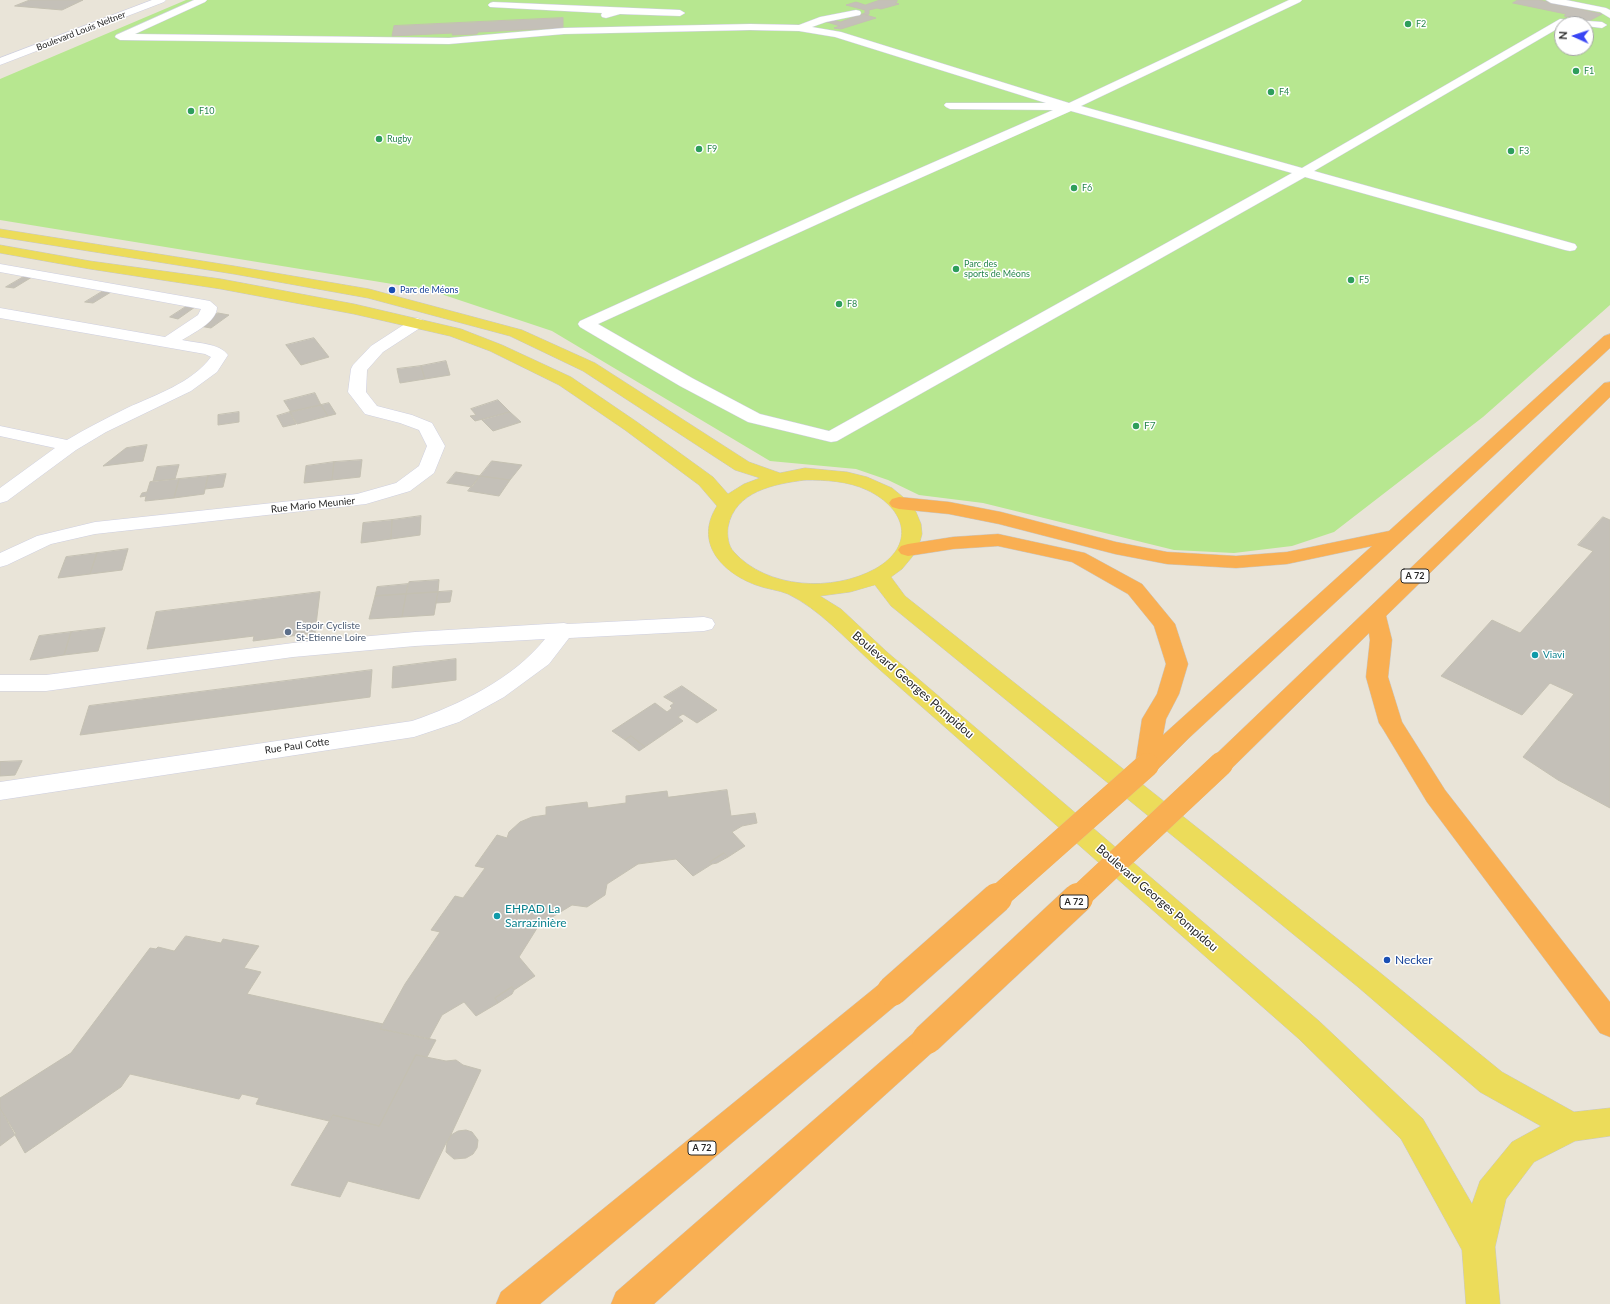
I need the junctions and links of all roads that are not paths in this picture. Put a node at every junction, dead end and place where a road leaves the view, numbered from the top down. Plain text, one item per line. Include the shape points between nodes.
1 (202, 0) edge
2 (1297, 0) edge
3 (1551, 0) edge
4 (159, 1) edge
5 (493, 5) dead end
6 (619, 11) junction
7 (680, 13) dead end
8 (856, 14) dead end
9 (1606, 20) edge
10 (799, 28) junction
11 (570, 30) junction
12 (786, 40) dead end
13 (0, 62) edge
14 (21, 65) dead end
15 (950, 105) dead end
16 (1070, 107) junction
17 (1304, 172) junction
18 (0, 233) edge
19 (1570, 247) dead end
20 (0, 249) edge
21 (0, 268) edge
22 (0, 313) edge
23 (417, 323) junction
24 (1610, 339) edge
25 (167, 343) junction
26 (1610, 387) edge
27 (0, 431) edge
28 (70, 446) junction
29 (778, 478) junction
30 (0, 479) edge
31 (20, 483) junction
32 (0, 497) edge
33 (899, 503) junction
34 (727, 505) junction
35 (1396, 535) junction
36 (908, 550) junction
37 (0, 561) edge
38 (879, 576) junction
39 (793, 588) junction
40 (1375, 614) junction
41 (704, 624) dead end
42 (564, 630) junction
43 (0, 683) edge
44 (1147, 765) junction
45 (0, 791) edge
46 (1610, 1024) edge
47 (1610, 1122) edge
48 (1570, 1128) junction
49 (1478, 1247) junction
50 (513, 1304) edge
51 (628, 1304) edge
52 (1482, 1304) edge

1 - 11 street via 120,37 450,41
2 - 16 street
3 - 9 street via 1603,10
4 - 13 street, Boulevard Louis Neltner
4 - 14 street
5 - 6 street
6 - 7 street
6 - 11 street via 571,26
8 - 10 street via 824,19
9 - 17 street via 1564,21
10 - 11 street
10 - 12 street
10 - 16 street via 837,34
15 - 16 street
16 - 17 street
16 - 17 street via 586,324 754,418 831,436
17 - 19 street
18 - 29 main road via 369,294 516,333 589,367 742,466
20 - 23 main road via 220,284
21 - 25 street via 204,304 209,307 209,312 204,318
22 - 25 street
23 - 34 main road via 455,332 496,348 565,381 706,481
23 - 37 street, Rue Mario Meunier via 378,349 360,369 357,392 371,410 426,427 436,446 427,469 402,486 359,500 95,528 44,540
24 - 35 highway, A 72
25 - 28 street via 209,350 220,355 211,368 185,387 100,428
26 - 40 highway, A 72
27 - 28 street
28 - 31 street
29 - 33 main road via 805,474 853,479 882,490
29 - 34 main road via 740,494
30 - 31 street
31 - 32 street
33 - 35 highway via 949,508 1001,518 1115,548 1168,558 1236,562 1287,558
33 - 36 main road via 910,518 912,528 913,534
34 - 39 main road via 718,521 717,538 725,555 741,570 764,581
35 - 44 highway, A 72
36 - 38 main road via 897,564
36 - 44 highway via 998,540 1078,557 1134,589 1164,624 1177,664 1168,694 1154,719
38 - 39 main road via 854,585 824,589
38 - 48 main road via 898,601 1368,979 1491,1082
39 - 49 main road, Boulevard Georges Pompidou via 833,614 879,657 1315,1035 1412,1130
40 - 46 highway via 1381,640 1377,677 1391,723 1436,796
40 - 51 highway, A 72, bridge via 1221,764 927,1040
41 - 42 street
42 - 43 street via 293,650 46,683
42 - 45 street, Rue Paul Cotte via 541,659 496,692 451,716 414,729
44 - 50 highway, A 72, bridge via 892,991
47 - 48 main road
48 - 49 main road via 1523,1152 1505,1175 1492,1192
49 - 52 main road

